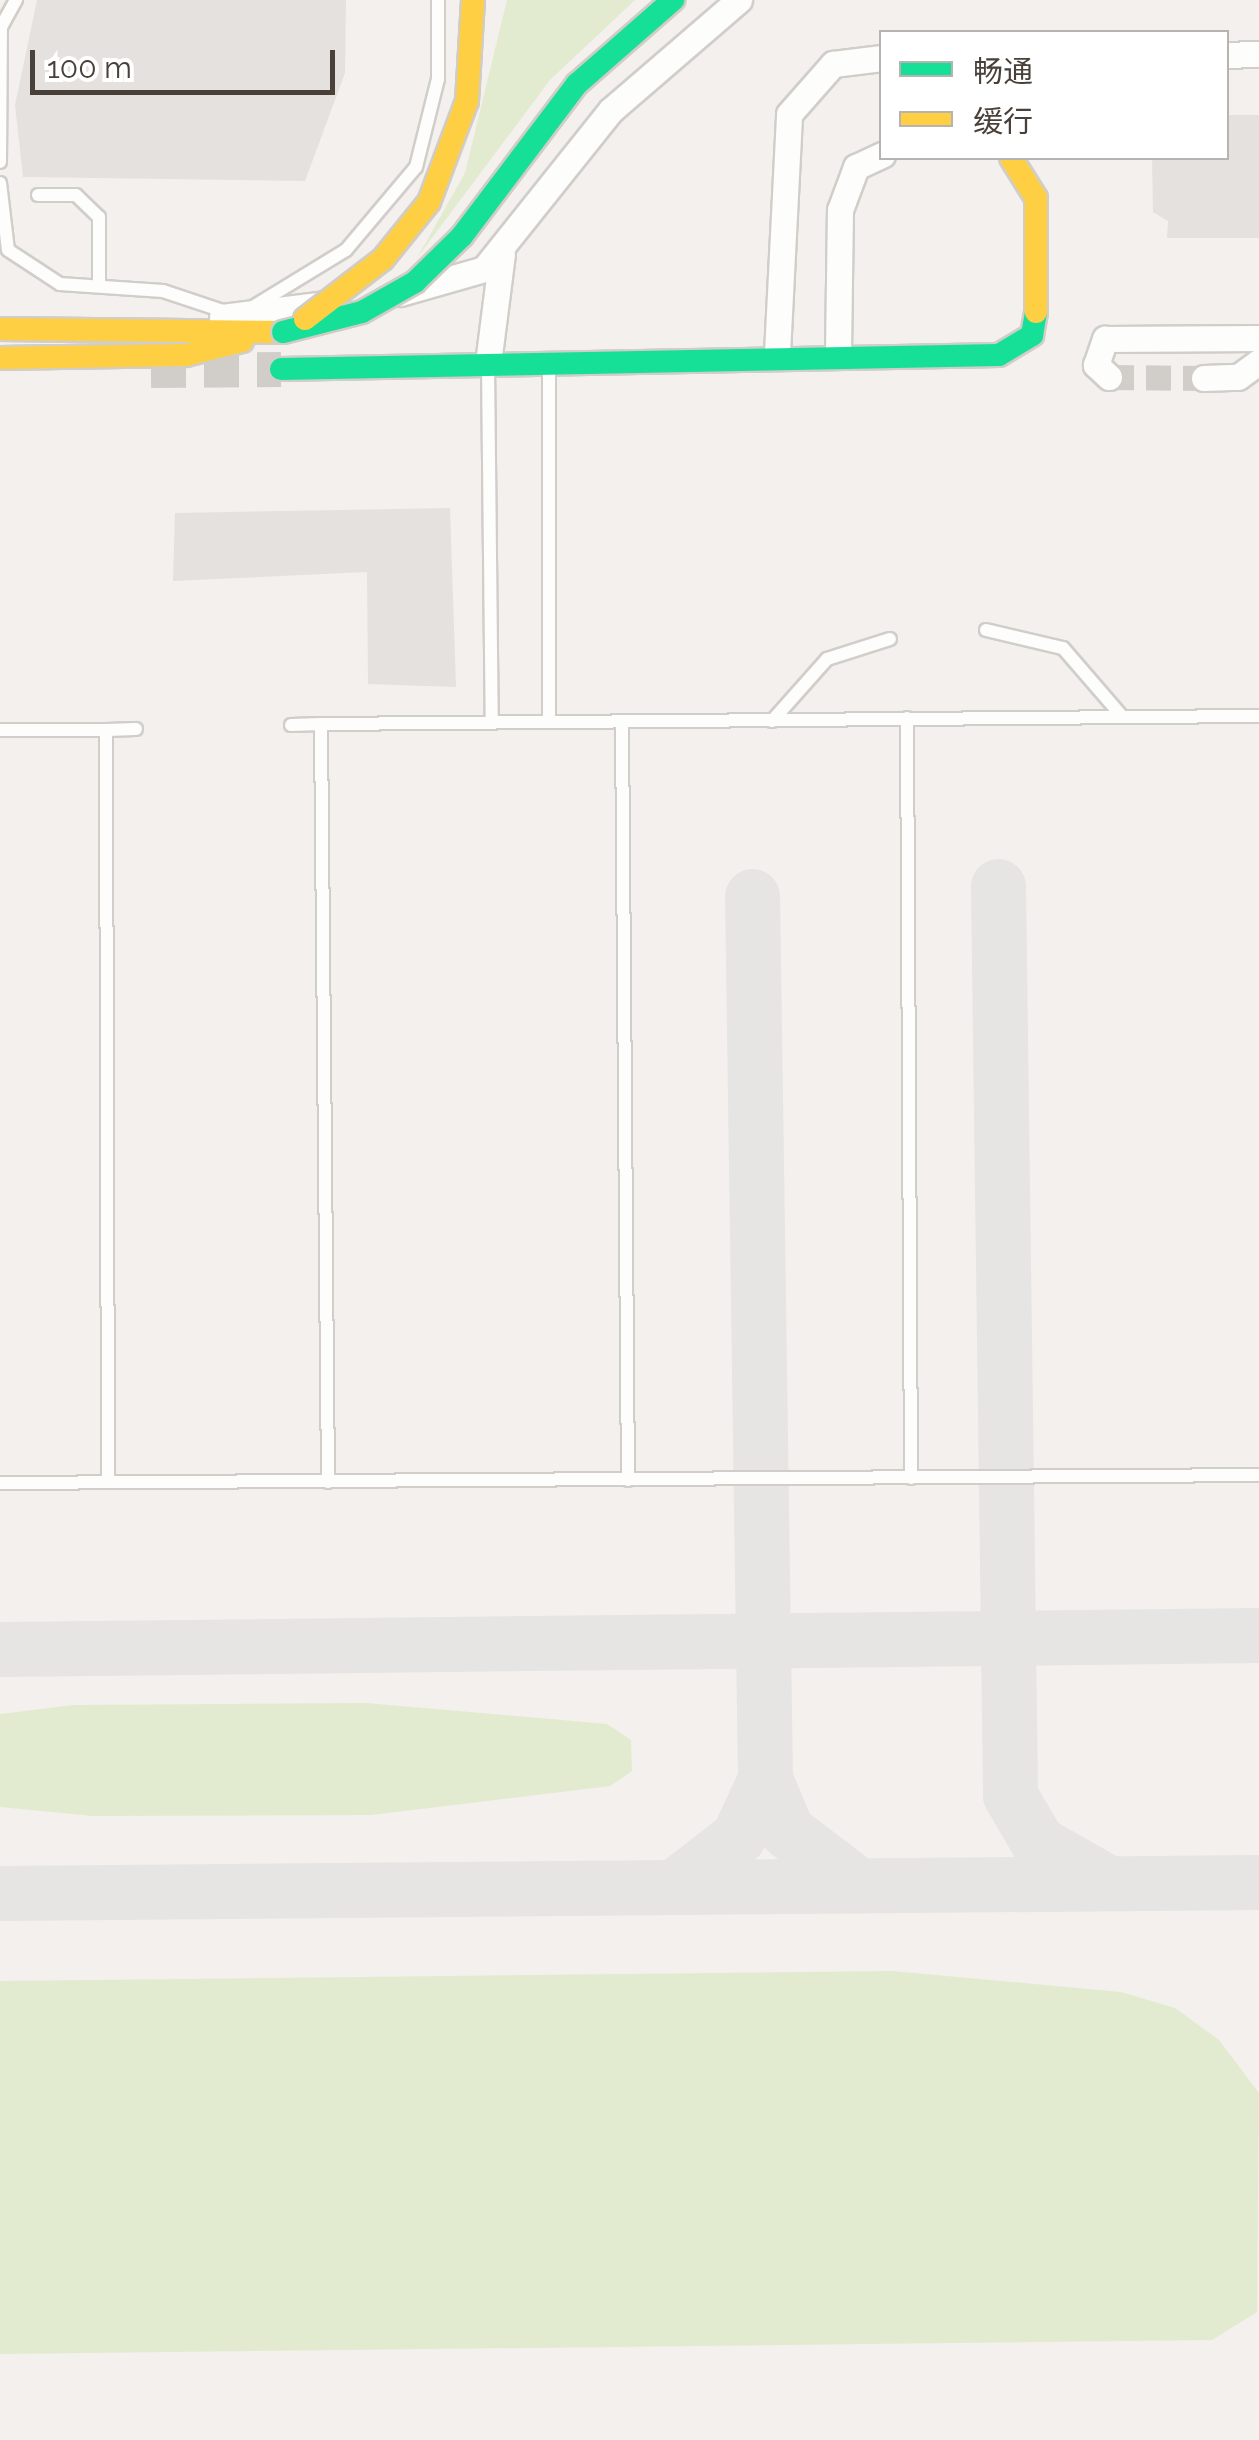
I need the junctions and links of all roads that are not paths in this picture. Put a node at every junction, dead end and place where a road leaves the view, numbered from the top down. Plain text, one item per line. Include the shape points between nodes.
1 (16, 0) edge
2 (438, 0) edge
3 (473, 0) edge
4 (673, 0) edge
5 (738, 0) edge
6 (1259, 54) edge
7 (1229, 55) edge
8 (879, 58) edge
9 (879, 156) edge
10 (1013, 160) edge
11 (0, 162) edge
12 (0, 183) edge
13 (38, 195) dead end
14 (513, 235) junction
15 (99, 286) junction
16 (239, 316) junction
17 (0, 326) edge
18 (272, 334) junction
19 (1259, 338) edge
20 (838, 352) junction
21 (777, 353) junction
22 (0, 358) edge
23 (488, 362) junction
24 (549, 362) junction
25 (1259, 362) edge
26 (281, 369) tunnel mouth
27 (1109, 377) dead end
28 (1204, 378) tunnel mouth
29 (986, 630) dead end
30 (890, 639) dead end
31 (1120, 714) junction
32 (1259, 716) edge
33 (907, 718) junction
34 (492, 720) junction
35 (549, 721) junction
36 (622, 721) junction
37 (772, 721) junction
38 (321, 724) junction
39 (291, 725) dead end
40 (136, 729) dead end
41 (0, 730) edge
42 (106, 730) junction
43 (1259, 1475) edge
44 (910, 1478) junction
45 (628, 1480) junction
46 (108, 1482) junction
47 (328, 1482) junction
48 (0, 1483) edge

1 - 11 lane via 2,27
2 - 16 lane via 438,79 416,166 359,238
3 - 18 main road, bridge via 467,101 429,202 383,258
4 - 18 main road, bridge via 577,84 441,259 387,300
5 - 14 street via 640,80
6 - 7 street
8 - 21 street via 833,64 788,114
9 - 20 street via 856,167 840,210
10 - 20 main road via 1034,188 1037,215 1038,320 1022,348
12 - 15 lane via 8,250 60,284
13 - 15 lane via 76,196 98,218
14 - 16 street via 484,268 436,288
14 - 23 street via 491,290
15 - 16 lane via 163,291
16 - 17 street
17 - 18 main road
18 - 22 main road via 186,355
19 - 27 street via 1105,340 1096,365
20 - 21 main road
21 - 24 main road
23 - 24 main road
23 - 26 main road
23 - 34 lane
24 - 35 lane
25 - 28 street via 1238,376
29 - 31 lane via 1063,648 1088,666
30 - 37 lane via 827,659
31 - 32 lane
31 - 33 lane
33 - 37 lane
33 - 44 lane
34 - 35 lane
34 - 38 lane
35 - 36 lane
36 - 37 lane
36 - 45 lane
38 - 39 lane
38 - 47 lane
40 - 42 lane
41 - 42 lane
42 - 46 lane
43 - 44 lane
44 - 45 lane
45 - 47 lane
46 - 47 lane
46 - 48 lane

